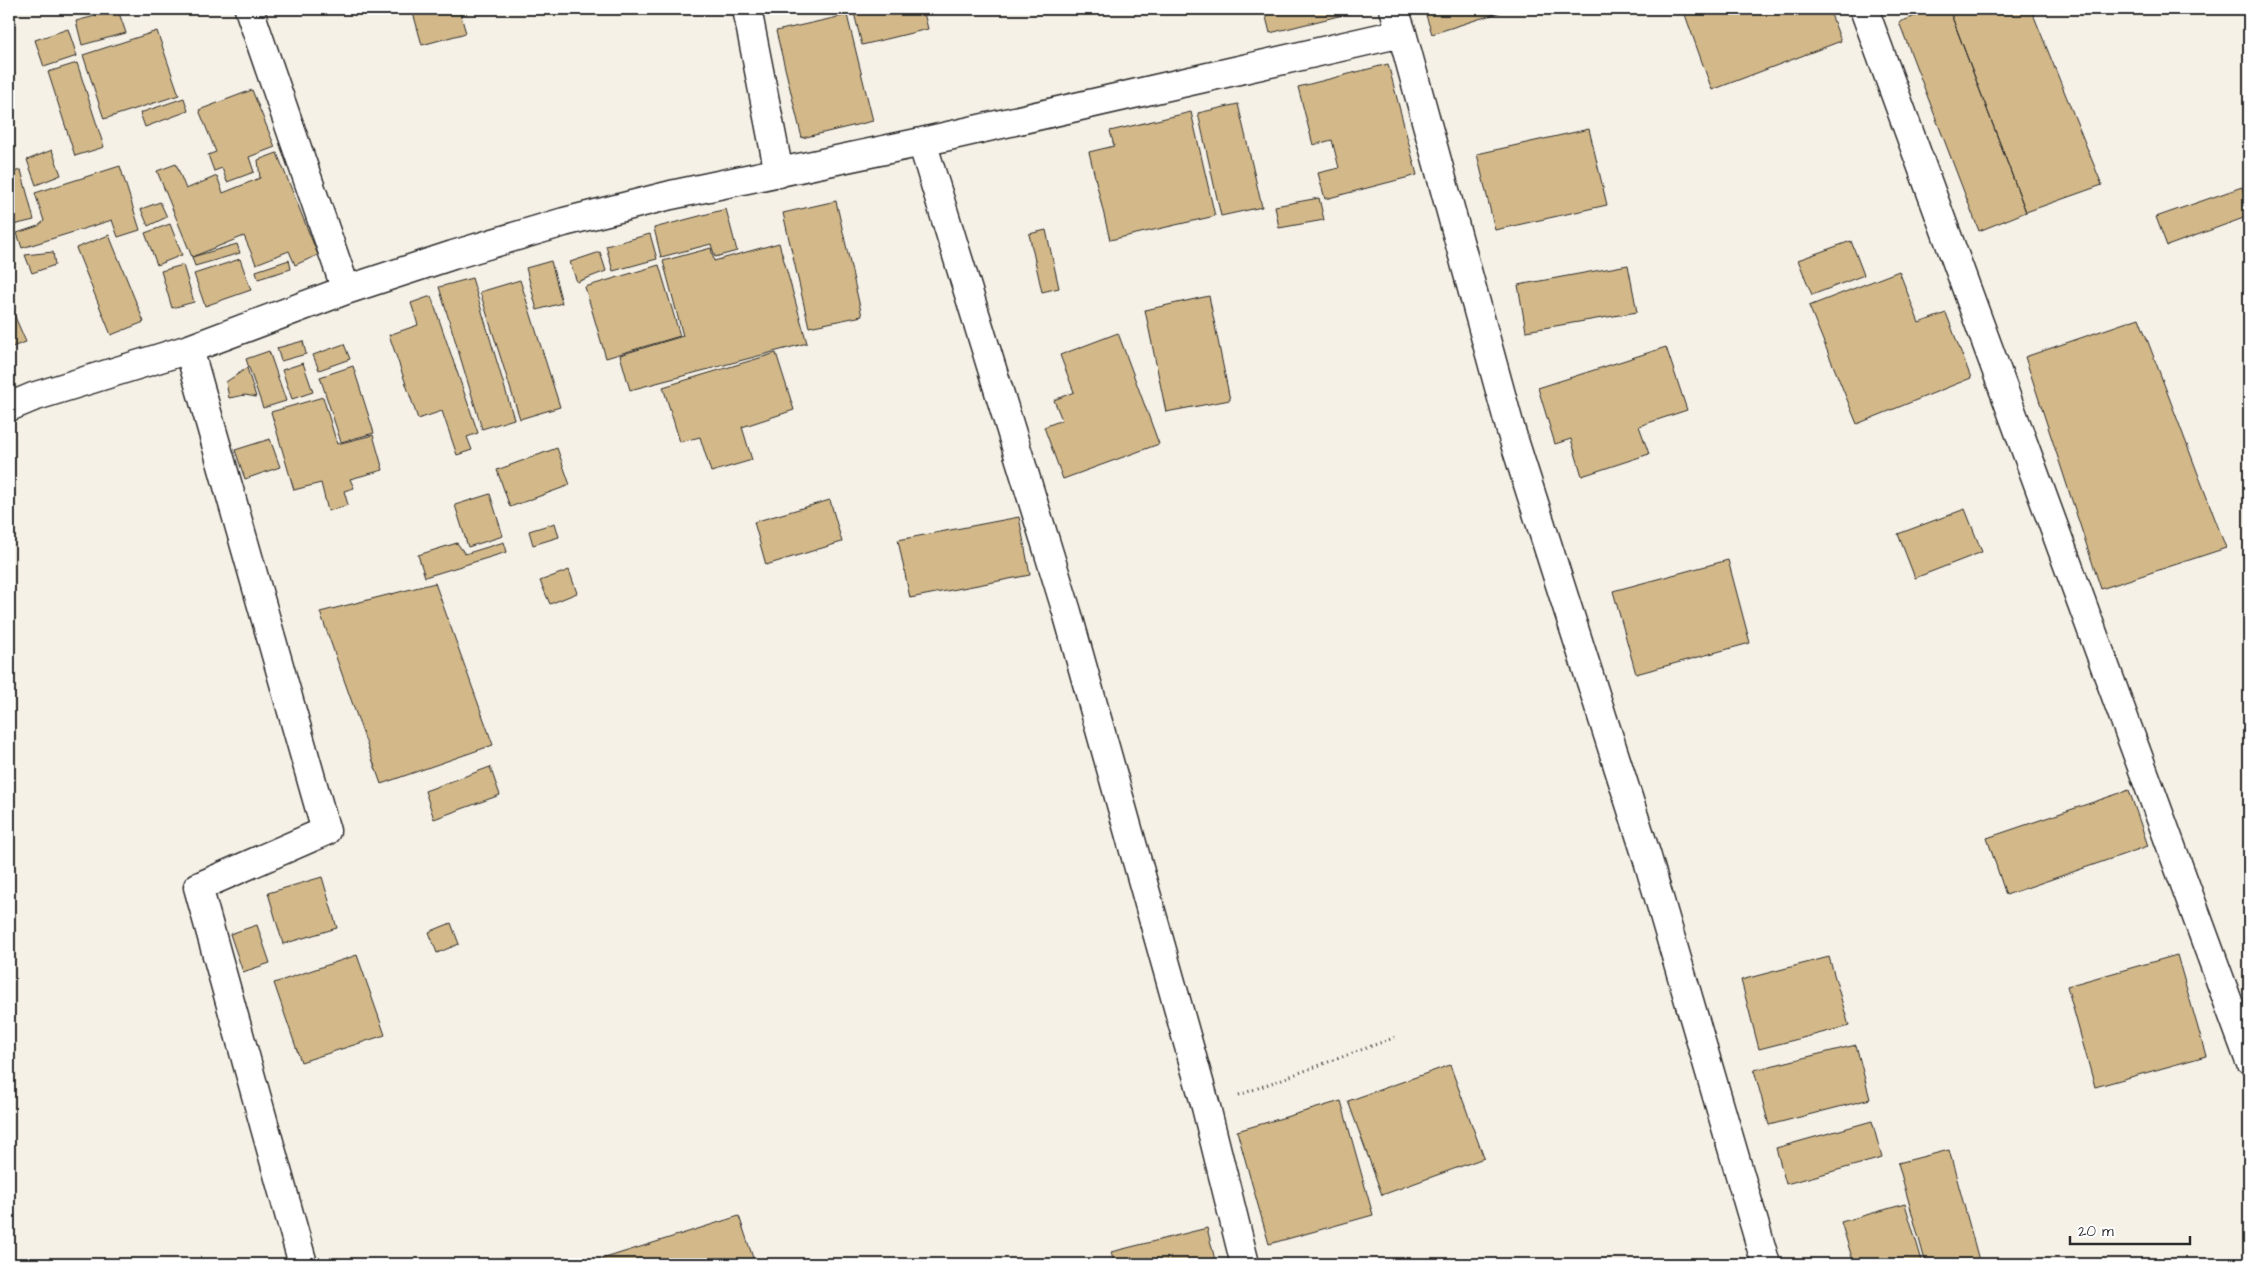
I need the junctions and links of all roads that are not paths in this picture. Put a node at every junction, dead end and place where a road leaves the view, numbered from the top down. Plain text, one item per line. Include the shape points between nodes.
1 (249, 9) edge
2 (747, 9) edge
3 (1864, 9) edge
4 (1398, 21) edge
5 (922, 142) junction
6 (780, 173) junction
7 (346, 290) junction
8 (189, 349) junction
9 (9, 408) edge
10 (2249, 1059) edge
11 (303, 1264) edge
12 (1245, 1264) edge
13 (1766, 1264) edge

1 - 7 street
2 - 6 street
3 - 10 street
4 - 5 street
4 - 13 street via 1511,431 1646,857
5 - 6 street
5 - 12 street via 1067,612 1206,1107
6 - 7 street via 670,195 564,222
7 - 8 street
8 - 9 street via 33,397
8 - 11 street via 326,831 198,887

